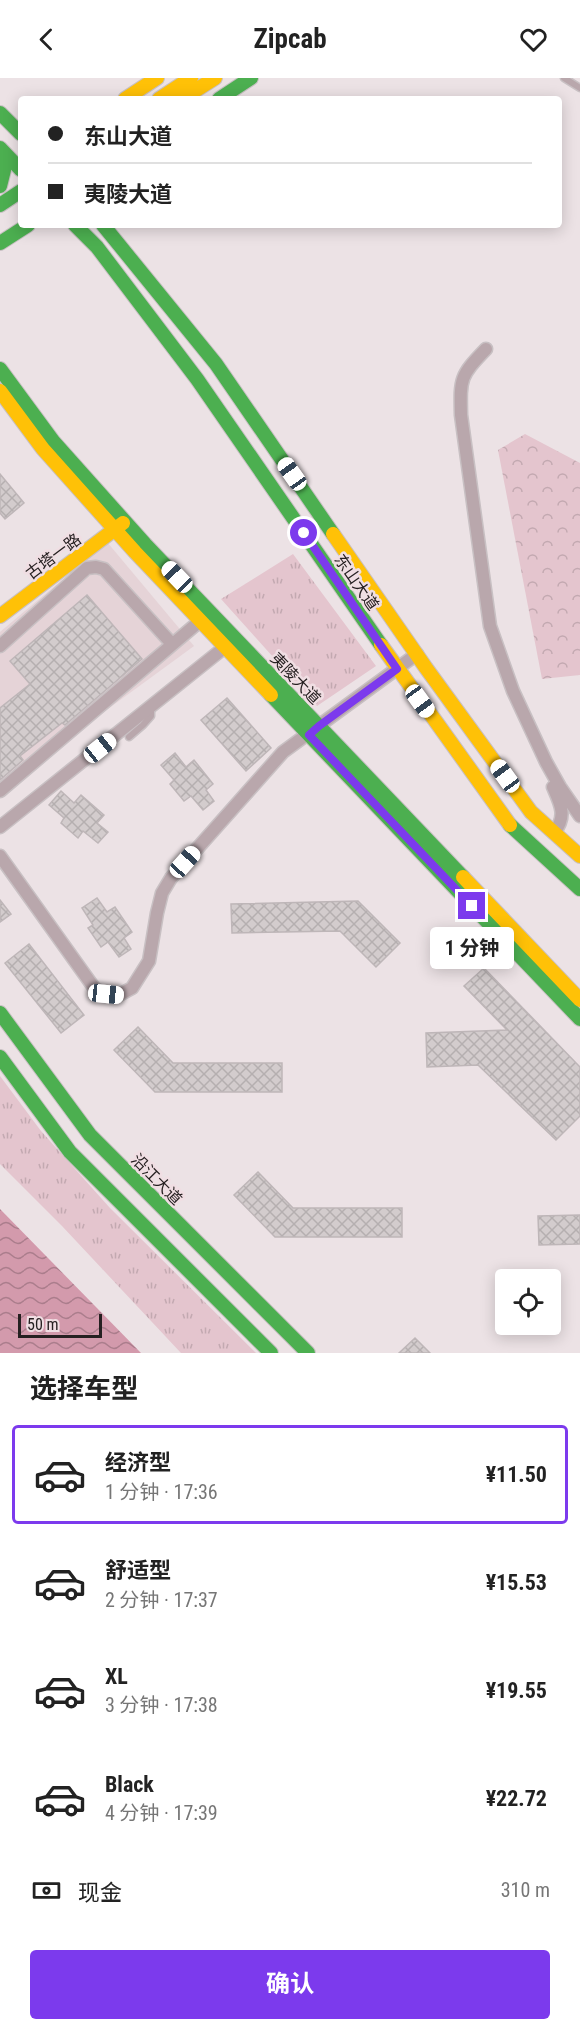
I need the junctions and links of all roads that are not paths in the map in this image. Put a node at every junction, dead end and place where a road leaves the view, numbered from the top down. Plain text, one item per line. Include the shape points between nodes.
1 (158, 78) edge
2 (191, 78) edge
3 (215, 78) edge
4 (251, 78) edge
5 (564, 78) edge
6 (580, 88) edge
7 (130, 96) edge
8 (164, 96) edge
9 (187, 96) edge
10 (224, 96) edge
11 (0, 113) edge
12 (18, 130) edge
13 (0, 148) edge
14 (0, 155) edge
15 (18, 167) edge
16 (0, 186) edge
17 (18, 193) edge
18 (0, 205) edge
19 (18, 209) edge
20 (0, 220) edge
21 (23, 228) edge
22 (65, 228) edge
23 (78, 228) edge
24 (108, 228) edge
25 (0, 243) edge
26 (96, 247) junction
27 (486, 349) dead end
28 (0, 369) edge
29 (0, 392) edge
30 (120, 526) junction
31 (0, 616) edge
32 (200, 621) junction
33 (172, 644) junction
34 (0, 646) edge
35 (225, 648) junction
36 (417, 654) junction
37 (397, 669) junction
38 (151, 707) junction
39 (314, 731) junction
40 (129, 737) dead end
41 (555, 779) junction
42 (0, 791) edge
43 (580, 816) edge
44 (0, 826) edge
45 (554, 833) junction
46 (0, 856) edge
47 (580, 856) edge
48 (580, 889) edge
49 (580, 1000) edge
50 (0, 1013) edge
51 (580, 1019) edge
52 (0, 1057) edge
53 (271, 1353) edge
54 (308, 1353) edge

1 - 7 main road
2 - 8 main road
3 - 9 main road
4 - 10 main road
5 - 6 lane
11 - 12 main road
13 - 15 main road
14 - 16 main road via 5,175
17 - 18 main road
19 - 20 main road
21 - 25 main road
22 - 26 main road
23 - 26 main road, 东山大道
24 - 36 main road, 东山大道 via 216,364
26 - 37 main road, 东山大道 via 197,379
27 - 41 street via 460,384 490,626 513,691
28 - 30 main road, 夷陵大道
29 - 30 main road, 夷陵大道 via 43,449
30 - 31 main road, 古塔一路
30 - 32 main road, 夷陵大道
30 - 39 main road, 夷陵大道
32 - 33 street
32 - 35 main road, 夷陵大道
33 - 34 street via 104,569 96,567 87,568
33 - 42 street
35 - 38 street
35 - 39 main road, 夷陵大道
36 - 37 street
36 - 45 main road, 东山大道 via 531,812
37 - 39 street
37 - 48 main road, 东山大道 via 512,828
38 - 40 lane via 151,716
38 - 44 street
39 - 46 street via 284,753 171,878 162,893 149,961 132,988 119,995 95,989
39 - 49 main road, 夷陵大道
39 - 51 main road, 夷陵大道
41 - 43 street
41 - 45 street via 553,788 562,813 561,824
45 - 47 main road, 东山大道
50 - 54 main road, 沿江大道 via 90,1135
52 - 53 main road via 70,1152

